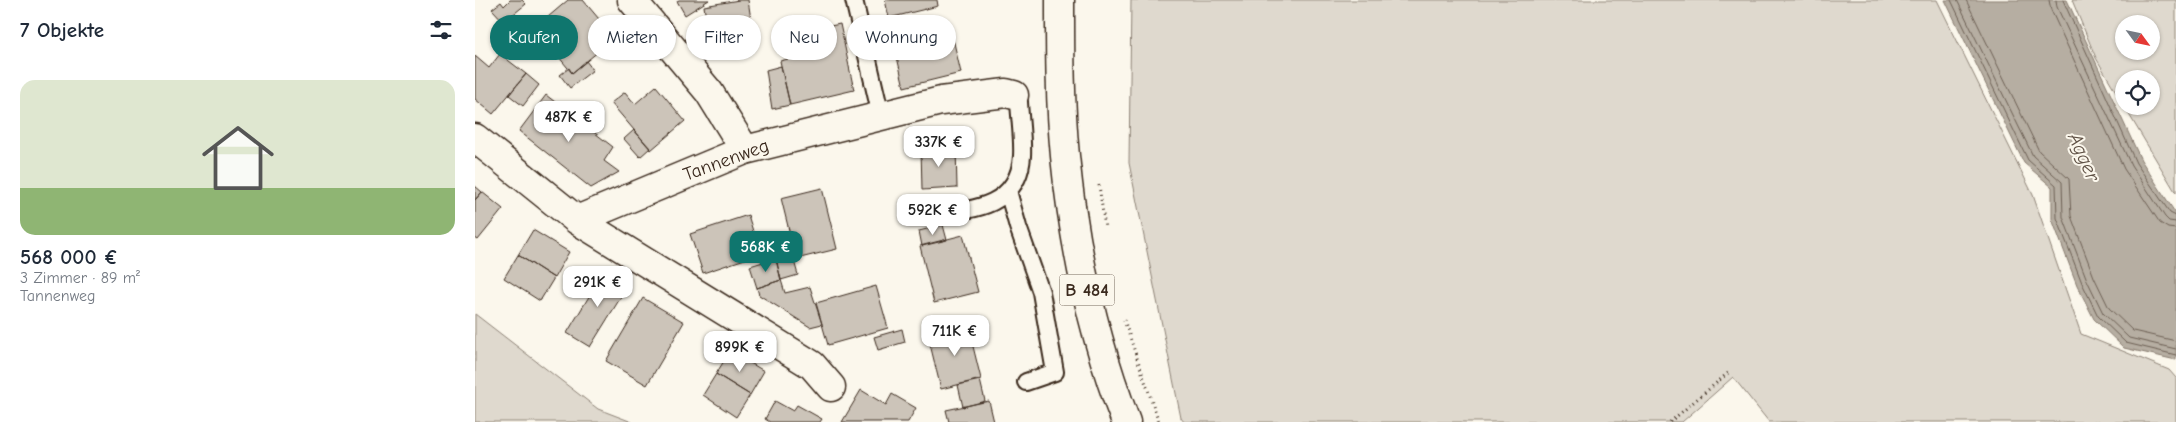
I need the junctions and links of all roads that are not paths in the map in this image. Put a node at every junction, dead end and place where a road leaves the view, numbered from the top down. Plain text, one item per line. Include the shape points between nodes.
1 (632, 0) edge
2 (854, 0) edge
3 (1060, 0) edge
4 (1014, 95) joint
5 (881, 116) junction
6 (475, 138) edge
7 (745, 150) junction
8 (1008, 191) junction
9 (917, 216) dead end
10 (577, 220) junction
11 (1026, 382) dead end
12 (831, 387) dead end
13 (1126, 422) edge

1 - 7 street via 709,92
2 - 5 lane
3 - 13 street, B 484 via 1065,155 1076,240 1098,339
4 - 5 street, Tannenweg via 967,96
4 - 8 lane, Tannenweg via 1019,102 1022,158
5 - 7 street, Tannenweg
6 - 10 street
7 - 10 street, Tannenweg
8 - 9 lane via 986,206
8 - 11 lane via 1041,292 1055,372
10 - 12 street via 811,365

